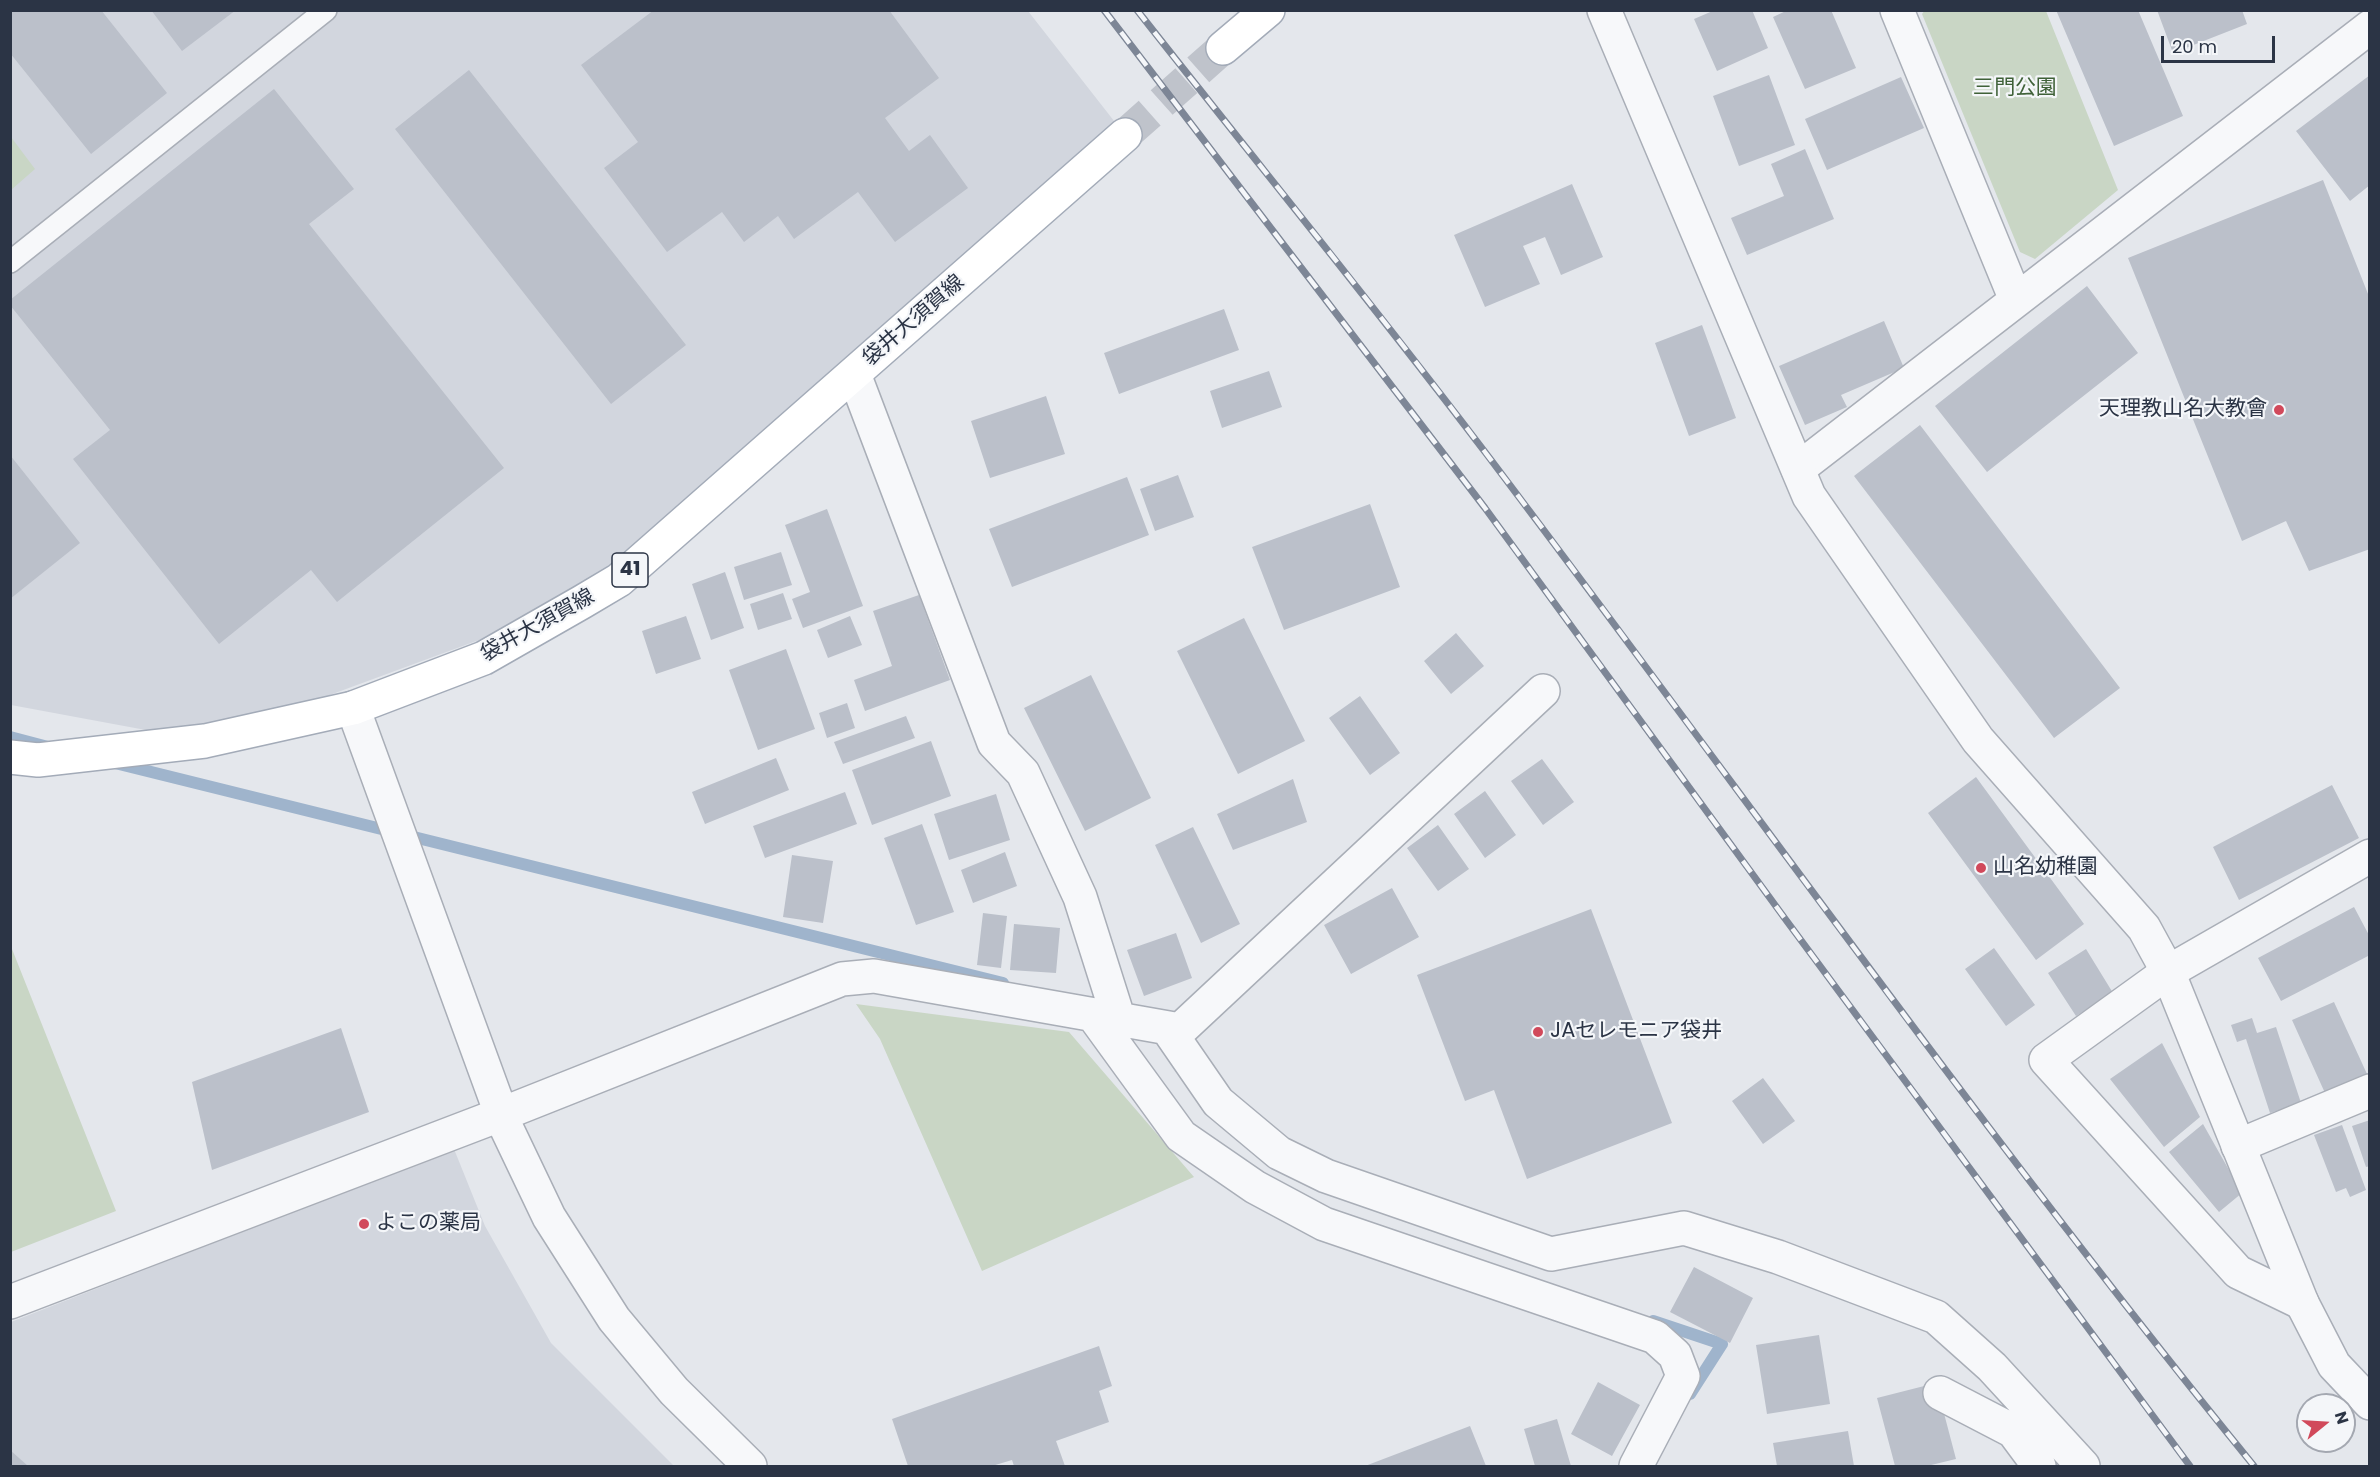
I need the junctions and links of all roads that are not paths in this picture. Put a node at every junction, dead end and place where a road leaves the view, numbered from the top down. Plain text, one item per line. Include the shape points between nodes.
1 (326, 10) edge
2 (1269, 10) edge
3 (1604, 10) edge
4 (1897, 10) edge
5 (2370, 27) edge
6 (1222, 48) tunnel mouth
7 (1125, 135) tunnel mouth
8 (10, 262) edge
9 (2016, 300) junction
10 (854, 374) junction
11 (1798, 469) junction
12 (1543, 691) dead end
13 (353, 708) junction
14 (10, 757) edge
15 (2370, 856) edge
16 (2168, 972) junction
17 (1106, 1018) junction
18 (1167, 1028) junction
19 (2370, 1091) edge
20 (502, 1114) junction
21 (2238, 1146) junction
22 (10, 1302) edge
23 (2302, 1303) junction
24 (1940, 1393) dead end
25 (2370, 1403) edge
26 (750, 1467) edge
27 (1636, 1467) edge
28 (2039, 1467) edge
29 (2083, 1467) edge

1 - 8 lane
2 - 6 main road
3 - 11 street
4 - 9 street
5 - 9 street
7 - 10 main road, 袋井大須賀線 / 41
9 - 11 street
10 - 13 main road, 袋井大須賀線 / 41 via 619,580 484,658
10 - 17 street via 994,743 1023,773 1080,897
11 - 16 street via 1809,496 1978,740 2144,928
12 - 18 street via 1180,1030
13 - 14 main road, 袋井大須賀線 / 41 via 205,741 38,760
13 - 20 street
15 - 16 street
16 - 21 street
16 - 23 street via 2046,1060 2238,1272
17 - 18 street
17 - 20 street via 874,976 842,978
17 - 27 street via 1181,1136 1255,1187 1324,1224 1655,1337 1675,1355 1683,1376
18 - 29 street via 1218,1102 1279,1153 1326,1176 1551,1254 1684,1228 1778,1257 1936,1317 1992,1366
19 - 21 street
20 - 22 street
20 - 26 street via 549,1217 614,1319 674,1391
21 - 23 street
23 - 25 street via 2334,1365
24 - 28 street via 2013,1431

